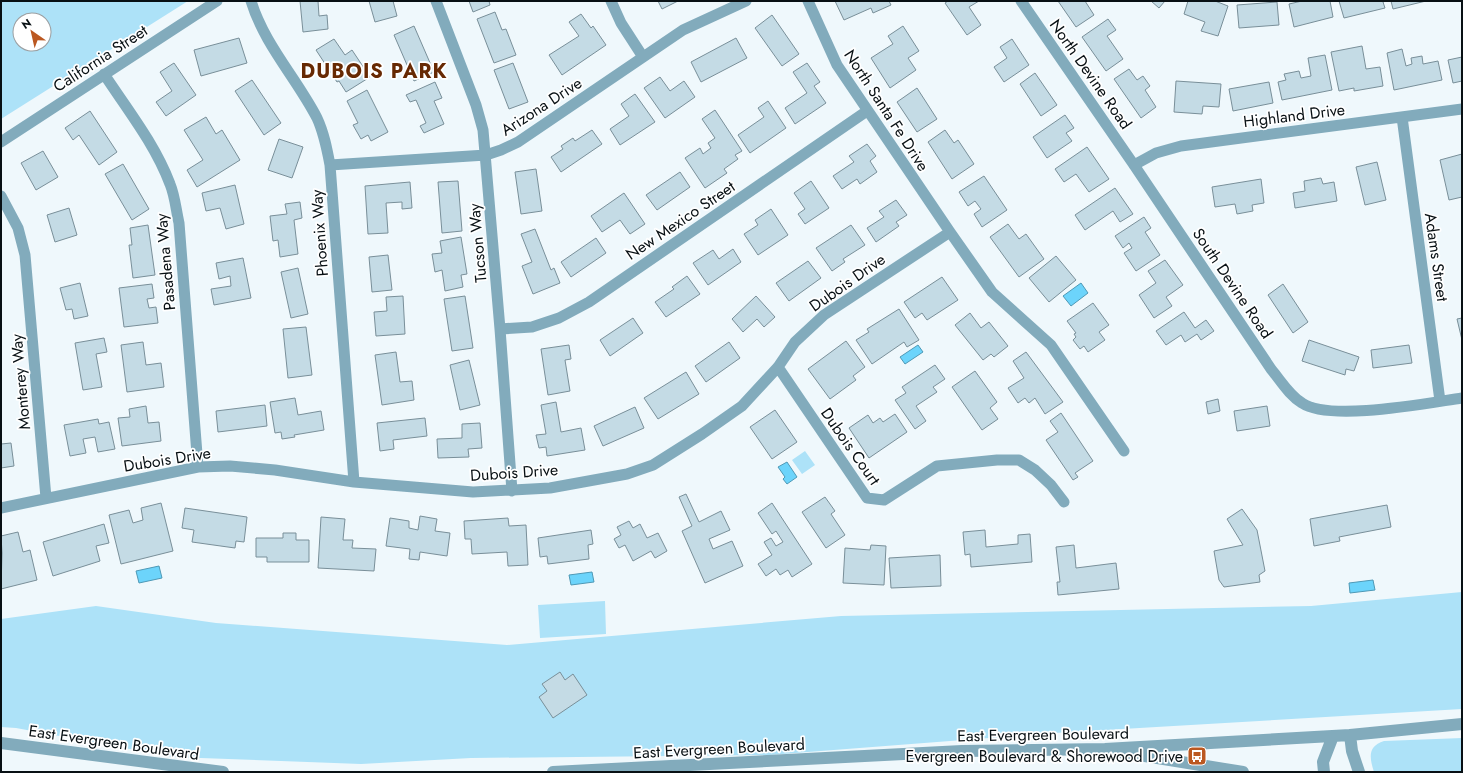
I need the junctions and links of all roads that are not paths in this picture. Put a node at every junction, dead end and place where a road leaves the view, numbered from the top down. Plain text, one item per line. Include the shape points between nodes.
1 (217, 1) edge
2 (252, 1) edge
3 (436, 1) edge
4 (611, 1) edge
5 (746, 1) edge
6 (808, 1) edge
7 (1021, 1) edge
8 (643, 57) junction
9 (104, 74) junction
10 (1462, 109) edge
11 (867, 111) junction
12 (1402, 117) junction
13 (1, 142) edge
14 (486, 155) junction
15 (330, 165) junction
16 (1134, 165) junction
17 (1, 196) edge
18 (950, 232) junction
19 (500, 329) junction
20 (778, 367) junction
21 (1462, 398) edge
22 (1440, 401) junction
23 (1124, 451) dead end
24 (198, 467) junction
25 (354, 482) junction
26 (512, 491) junction
27 (46, 498) junction
28 (1064, 502) dead end
29 (1, 508) edge
30 (1462, 724) edge
31 (1350, 734) junction
32 (1333, 736) junction
33 (1, 743) edge
34 (1105, 749) junction
35 (223, 772) edge
36 (553, 772) edge
37 (1243, 772) edge
38 (1324, 772) edge
39 (1359, 772) edge

1 - 9 street, California Street
2 - 15 street, Phoenix Way via 272,45 317,119
3 - 14 street, Tucson Way via 476,105
4 - 8 street
5 - 8 street, Arizona Drive via 695,24
6 - 11 street, North Santa Fe Drive via 823,39
7 - 16 street, North Devine Road
8 - 14 street, Arizona Drive via 518,142
9 - 13 street, California Street
9 - 24 street, Pasadena Way via 156,153 175,202 179,222
10 - 12 street, Highland Drive
11 - 18 street, North Santa Fe Drive
11 - 19 street, New Mexico Street via 589,302 559,318 532,327
12 - 16 street, Highland Drive via 1181,146 1156,153
12 - 22 street, Adams Street
14 - 15 street, Arizona Drive
14 - 19 street, Tucson Way
15 - 25 street, Phoenix Way
16 - 22 street, South Devine Road via 1271,369 1290,393 1302,403 1314,409 1338,412
17 - 27 street, Monterey Way via 18,228 25,255
18 - 20 street, Dubois Drive via 824,315 795,342
18 - 23 street, North Santa Fe Drive via 992,292 1051,345
19 - 26 street, Tucson Way
20 - 26 street, Dubois Drive via 742,406 653,465 627,474 550,488
20 - 28 street, Dubois Court via 867,498 884,500 937,466 1019,460 1051,484
21 - 22 street
24 - 25 street, Dubois Drive via 230,466 275,470
24 - 27 street, Dubois Drive
25 - 26 street, Dubois Drive via 473,492
27 - 29 street, Dubois Drive
30 - 31 street, East Evergreen Boulevard
31 - 32 street, East Evergreen Boulevard
31 - 39 street
32 - 34 street, East Evergreen Boulevard
32 - 38 street via 1323,762
33 - 35 street, East Evergreen Boulevard
34 - 36 street, East Evergreen Boulevard via 962,751
34 - 37 street

